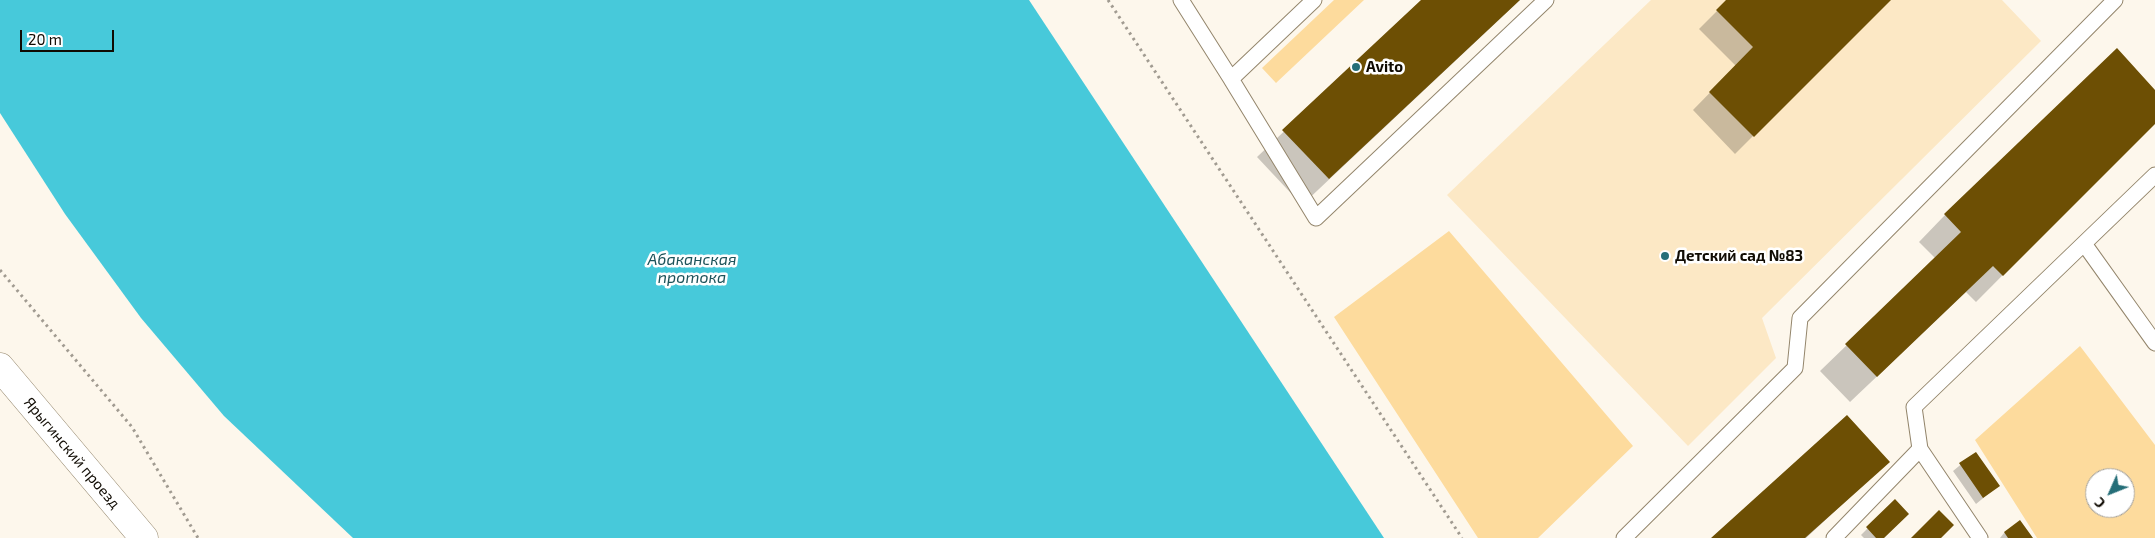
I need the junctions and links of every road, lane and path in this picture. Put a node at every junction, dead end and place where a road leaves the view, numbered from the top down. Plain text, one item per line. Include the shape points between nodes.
1 (1108, 0) edge
2 (1181, 0) edge
3 (1314, 0) edge
4 (1546, 0) edge
5 (2115, 0) edge
6 (1231, 79) junction
7 (2155, 175) edge
8 (2085, 245) junction
9 (0, 270) edge
10 (2155, 343) edge
11 (0, 367) edge
12 (1920, 449) junction
13 (144, 538) edge
14 (198, 538) edge
15 (1462, 538) edge
16 (1624, 538) edge
17 (1834, 538) edge
18 (1980, 538) edge

1 - 15 path
2 - 6 lane
3 - 6 lane
4 - 6 lane via 1316,218
5 - 16 lane via 1800,318 1795,368
7 - 8 lane
8 - 10 lane
8 - 12 lane via 1914,407
9 - 14 path via 132,427
11 - 13 main road, Ярыгинский проезд
12 - 17 lane
12 - 18 lane

